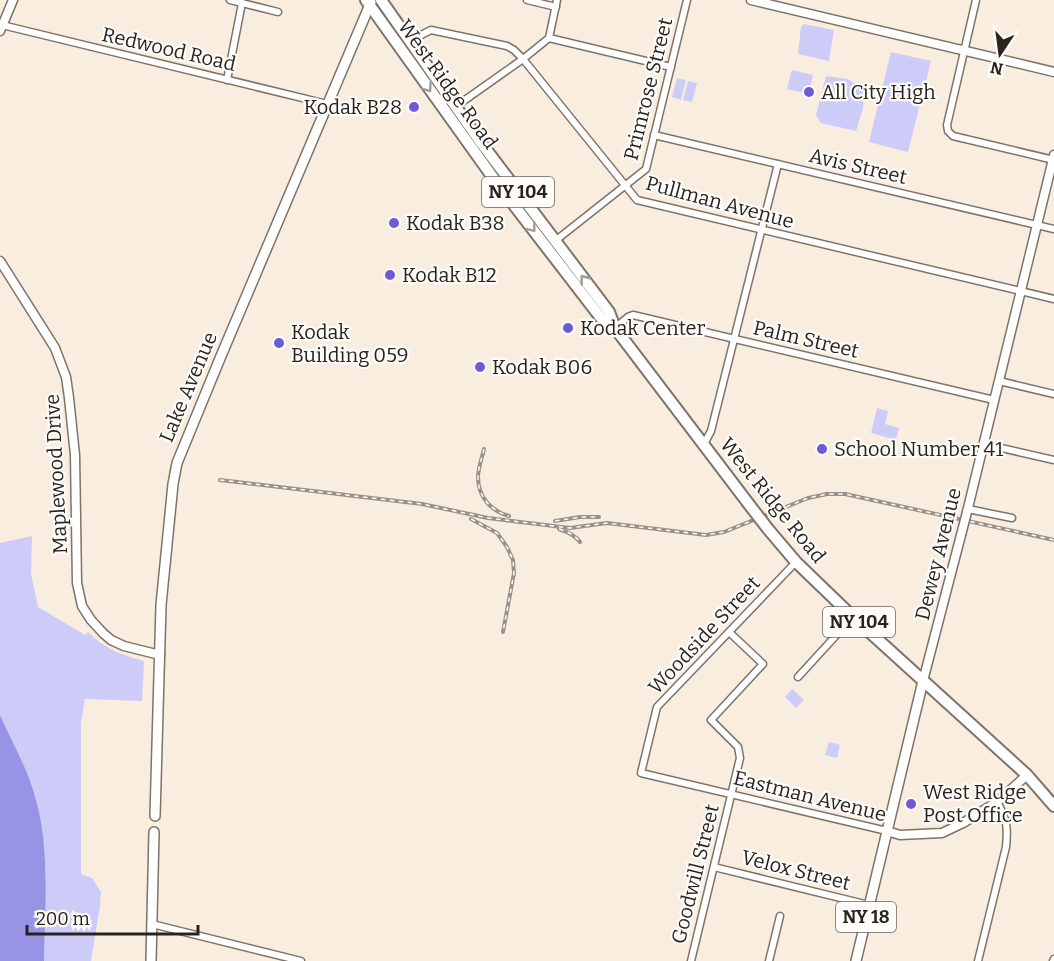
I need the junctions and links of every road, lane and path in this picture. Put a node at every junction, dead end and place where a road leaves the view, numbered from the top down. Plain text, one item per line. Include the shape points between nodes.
1 (14, 0) edge
2 (230, 0) edge
3 (381, 0) edge
4 (527, 0) edge
5 (687, 0) edge
6 (751, 0) edge
7 (976, 0) edge
8 (369, 2) edge
9 (242, 3) junction
10 (557, 3) edge
11 (278, 12) dead end
12 (1, 28) edge
13 (549, 38) junction
14 (411, 42) junction
15 (964, 50) junction
16 (523, 59) junction
17 (671, 67) junction
18 (1054, 72) edge
19 (227, 80) junction
20 (327, 104) junction
21 (456, 107) junction
22 (446, 114) junction
23 (654, 135) junction
24 (1054, 158) edge
25 (778, 164) junction
26 (626, 186) junction
27 (1037, 225) junction
28 (1054, 229) edge
29 (762, 231) junction
30 (551, 244) junction
31 (0, 261) edge
32 (1021, 292) junction
33 (1054, 299) edge
34 (615, 328) junction
35 (735, 339) junction
36 (999, 381) junction
37 (1054, 394) edge
38 (994, 400) junction
39 (704, 444) junction
40 (984, 444) junction
41 (1054, 460) edge
42 (968, 510) junction
43 (1012, 518) dead end
44 (796, 562) junction
45 (853, 617) junction
46 (729, 632) junction
47 (160, 655) junction
48 (798, 676) dead end
49 (923, 681) junction
50 (641, 773) joint
51 (1028, 775) junction
52 (1054, 793) edge
53 (732, 794) junction
54 (997, 802) junction
55 (1054, 806) edge
56 (155, 816) dead end
57 (887, 831) junction
58 (154, 832) dead end
59 (714, 867) junction
60 (869, 905) junction
61 (780, 916) dead end
62 (152, 924) junction
63 (151, 961) edge
64 (301, 961) edge
65 (691, 961) edge
66 (770, 961) edge
67 (856, 961) edge
68 (978, 961) edge

1 - 12 street
2 - 9 street
3 - 14 highway, West Ridge Road / NY 104
4 - 10 street
5 - 17 street, Primrose Street
6 - 15 street
7 - 15 street
8 - 20 main road, Lake Avenue
8 -> 22 highway, West Ridge Road / NY 104
9 - 11 street
9 - 19 street
10 - 13 street
12 - 19 street, Redwood Road
13 - 16 street
13 - 17 street
14 - 16 street, Pullman Avenue via 431,30 440,31 507,46
14 - 21 highway, West Ridge Road / NY 104
15 - 18 street
15 - 24 street via 947,125 949,133
16 - 21 street
16 - 26 street, Pullman Avenue
17 - 23 street, Primrose Street
19 - 20 street, Redwood Road
20 - 47 main road, Lake Avenue via 178,458 163,584
21 - 22 street
21 - 30 highway, West Ridge Road / NY 104
22 -> 30 highway, West Ridge Road / NY 104 via 494,179
23 - 25 street, Avis Street
23 - 26 street, Primrose Street via 646,170
24 - 27 street, Dewey Avenue
25 - 27 street, Avis Street
25 - 29 street
26 - 29 street, Pullman Avenue via 637,200
26 - 30 street, Primrose Street
27 - 28 street, Avis Street
27 - 32 street, Dewey Avenue
29 - 32 street, Pullman Avenue
29 - 35 street
30 - 34 highway, West Ridge Road / NY 104 via 601,318
31 - 47 street, Maplewood Drive via 55,348 66,377 75,455 77,583 82,606 111,639
32 - 33 street, Pullman Avenue
32 - 36 street, Dewey Avenue
34 - 35 street, Palm Street via 633,315
34 - 39 highway, West Ridge Road / NY 104
35 - 38 street, Palm Street
35 - 39 street via 711,431
36 - 37 street
36 - 38 street, Dewey Avenue
38 - 40 street, Dewey Avenue
39 - 44 highway, West Ridge Road / NY 104, bridge
40 - 41 street
40 - 42 street, Dewey Avenue
42 - 43 street
42 - 49 street, Dewey Avenue, bridge
44 - 45 highway, West Ridge Road / NY 104
44 - 46 street, Woodside Street
45 - 48 street
45 - 49 highway, West Ridge Road / NY 104
46 - 50 street, Woodside Street via 657,707
46 - 53 street, Goodwill Street via 763,664 711,720 740,752
47 - 56 main road, Lake Avenue
49 - 51 highway, West Ridge Road / NY 104
49 - 57 main road, Dewey Avenue / NY 18
50 - 53 street, Eastman Avenue
51 - 52 highway, West Ridge Road / NY 104
51 - 54 street, Eastman Avenue
51 - 55 highway, West Ridge Road / NY 104
53 - 57 street, Eastman Avenue
53 - 59 street, Goodwill Street
54 - 57 street, Eastman Avenue via 942,833 900,835
54 - 68 street via 1008,829 1006,847
57 - 60 main road, Dewey Avenue / NY 18
58 - 62 main road
59 - 60 street, Velox Street
59 - 65 street, Goodwill Street
60 - 67 main road, Dewey Avenue / NY 18
61 - 66 street
62 - 63 main road
62 - 64 street

